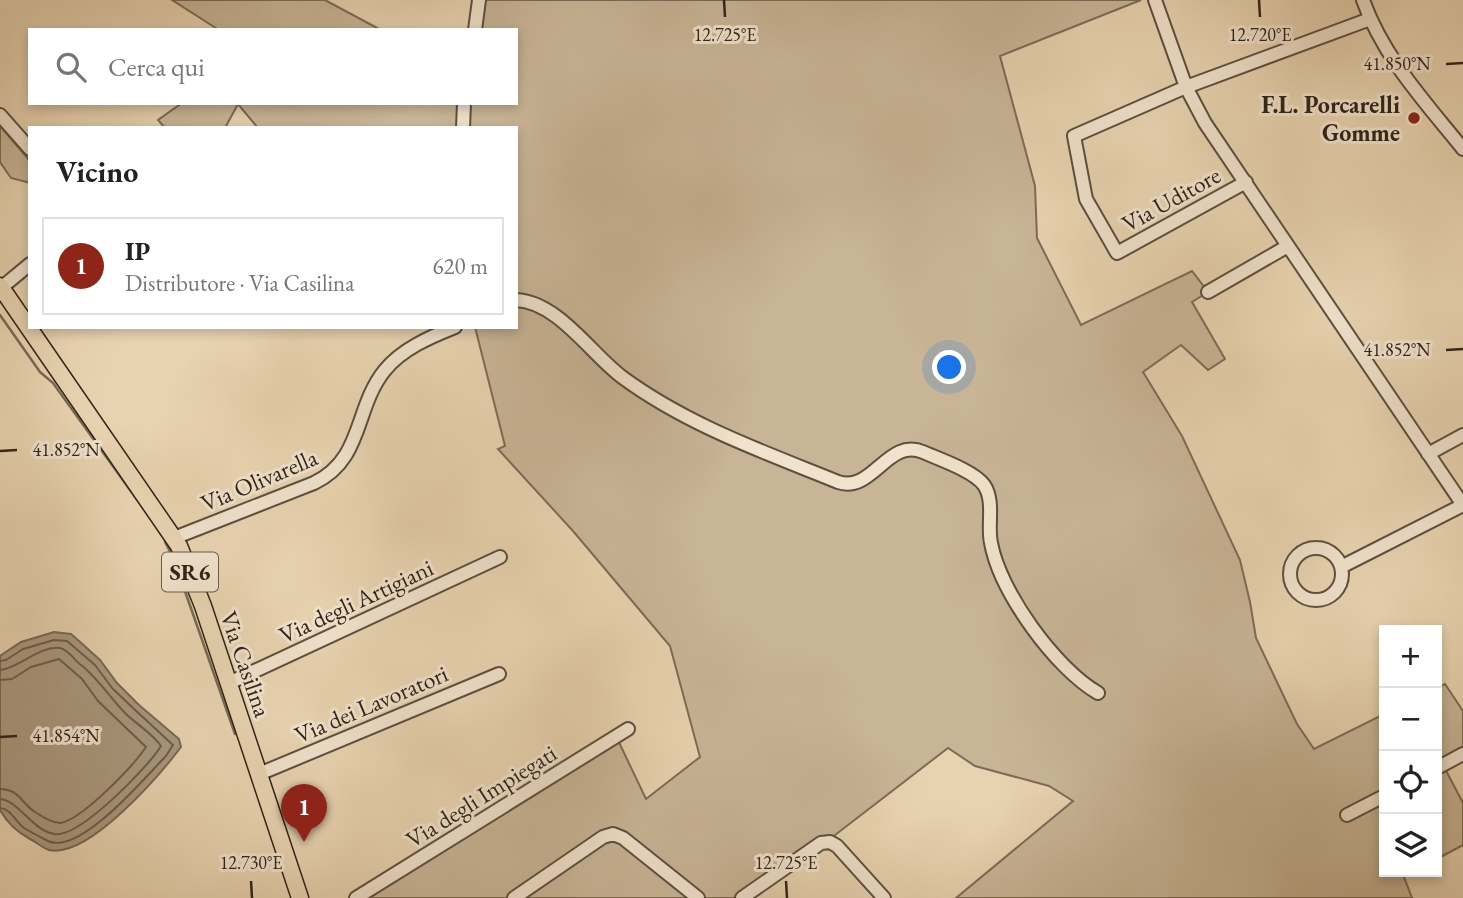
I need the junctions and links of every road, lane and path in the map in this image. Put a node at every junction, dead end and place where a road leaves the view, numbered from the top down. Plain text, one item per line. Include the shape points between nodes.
1 (479, 0) edge
2 (1155, 0) edge
3 (1363, 0) edge
4 (1370, 19) junction
5 (475, 28) edge
6 (1186, 87) junction
7 (464, 105) edge
8 (0, 114) edge
9 (463, 126) edge
10 (28, 147) edge
11 (1463, 149) edge
12 (1246, 182) junction
13 (1288, 246) junction
14 (28, 266) edge
15 (1, 287) edge
16 (1208, 292) dead end
17 (518, 300) edge
18 (28, 326) edge
19 (30, 329) edge
20 (451, 329) edge
21 (1463, 435) edge
22 (1428, 454) junction
23 (1463, 505) edge
24 (174, 538) junction
25 (500, 557) dead end
26 (1341, 567) junction
27 (499, 674) dead end
28 (229, 683) junction
29 (1098, 694) dead end
30 (628, 729) dead end
31 (1463, 754) edge
32 (1442, 765) edge
33 (259, 774) junction
34 (1379, 799) edge
35 (1347, 815) dead end
36 (300, 898) edge
37 (356, 898) edge
38 (514, 898) edge
39 (698, 898) edge
40 (742, 898) edge
41 (884, 898) edge

1 - 5 street
2 - 6 street
3 - 4 street
4 - 6 street
4 - 11 street via 1422,99
6 - 12 street
6 - 12 street, Via Uditore via 1074,136 1086,199 1117,253
7 - 9 street
8 - 10 street
12 - 13 street
13 - 16 street
13 - 22 street
14 - 15 street
15 - 18 main road, Via Casilina / SR6
17 - 29 street via 545,308 610,368 670,408 841,483 858,482 897,453 910,449 975,476 987,490 992,547 1016,601 1065,668
19 - 24 main road, Via Casilina / SR6
20 - 24 street, Via Olivarella via 409,350 384,371 349,451 331,473
21 - 22 street
22 - 23 street
23 - 26 street
24 - 28 main road, Via Casilina / SR6
25 - 28 street, Via degli Artigiani
26 - 26 street via 1340,583 1323,599 1307,599 1290,583 1294,558 1308,548 1325,549
27 - 33 street, Via dei Lavoratori
28 - 33 main road, Via Casilina / SR6
30 - 37 street, Via degli Impiegati
31 - 32 street
33 - 36 main road, Via Casilina / SR6
34 - 35 street
38 - 39 street via 612,834
40 - 41 street via 821,843 830,842

